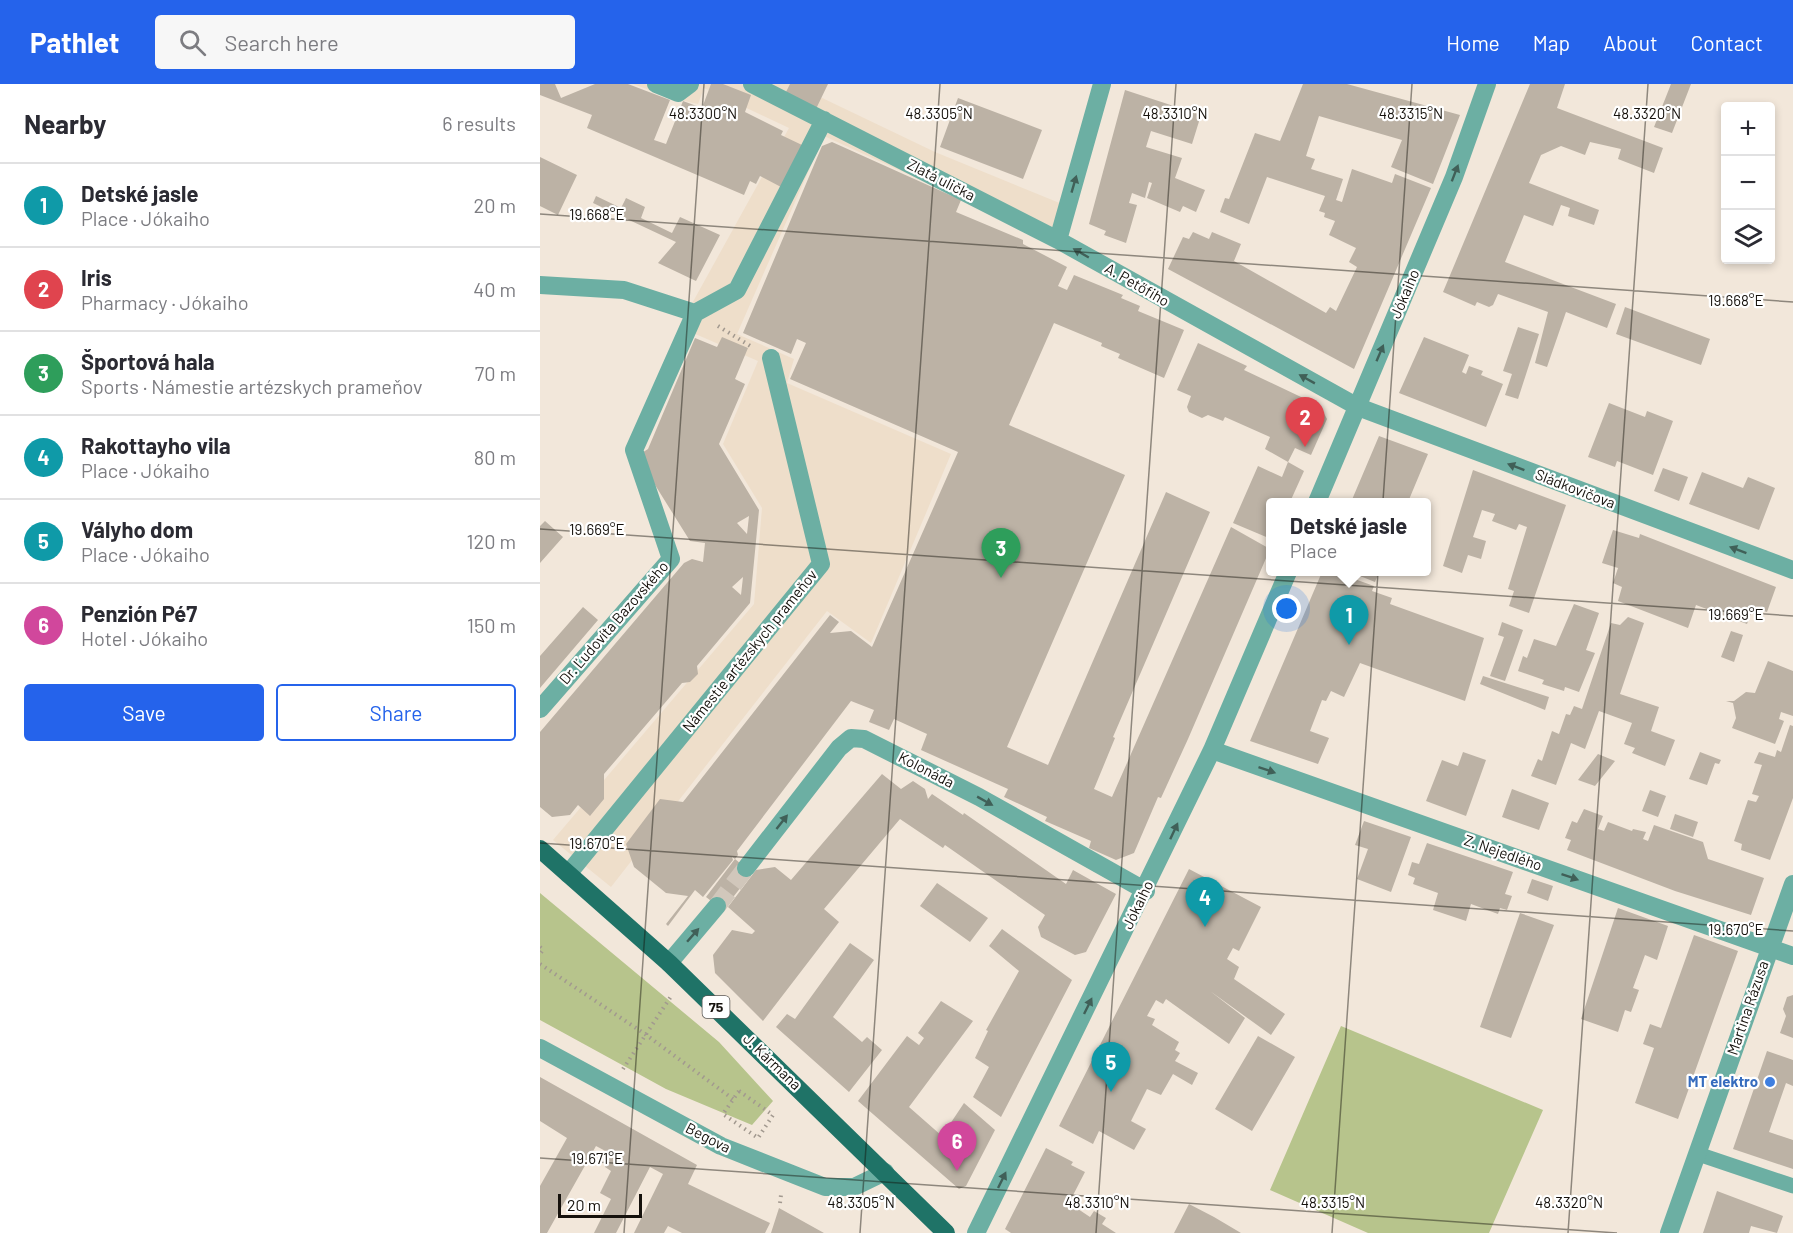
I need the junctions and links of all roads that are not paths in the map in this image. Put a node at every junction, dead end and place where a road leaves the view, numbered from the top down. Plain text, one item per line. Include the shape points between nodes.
1 (656, 84) edge
2 (690, 84) edge
3 (752, 84) edge
4 (1102, 84) edge
5 (1487, 84) edge
6 (824, 120) junction
7 (1058, 240) junction
8 (540, 285) edge
9 (695, 313) junction
10 (771, 358) road end
11 (1358, 407) junction
12 (1319, 498) edge
13 (1793, 570) edge
14 (1286, 576) edge
15 (540, 709) edge
16 (1212, 750) junction
17 (540, 849) edge
18 (746, 868) tunnel mouth
19 (568, 874) junction
20 (1793, 884) edge
21 (1146, 891) junction
22 (717, 906) tunnel mouth
23 (1769, 947) junction
24 (1793, 956) edge
25 (669, 963) junction
26 (540, 1048) edge
27 (1698, 1154) junction
28 (885, 1172) junction
29 (1793, 1186) edge
30 (946, 1233) edge
31 (976, 1233) edge
32 (1669, 1233) edge

1 - 2 street via 678,93
3 - 6 street, Zlatá ulička
7 -> 4 street
11 -> 5 street, Jókaiho via 1454,177
6 - 7 street, Zlatá ulička
6 - 9 street via 737,290
11 -> 7 street, A. Petőfiho
8 - 9 street via 624,290
9 - 15 street, Dr. Ľudovíta Bazovského via 634,450 671,559
10 - 19 street, Námestie artézskych prameňov via 821,564
11 - 12 street, Jókaiho
13 -> 11 street, Sládkovičova
14 - 16 street, Jókaiho
21 -> 16 street, Jókaiho
16 -> 23 street, Z. Nejedlého
17 - 19 main road, J. Kármana / 75
18 -> 21 street, Kolonáda via 839,748 851,738 864,739 968,792
19 - 25 main road, J. Kármana / 75
20 - 23 street, Martina Rázusa
31 -> 21 street, Jókaiho
25 -> 22 street
23 - 24 street, Z. Nejedlého
23 - 27 street, Martina Rázusa
25 - 28 main road, J. Kármana / 75
26 - 28 street, Begova via 721,1146 825,1187 854,1187
27 - 29 lane
27 - 32 street, Martina Rázusa
28 - 30 main road, J. Kármana / 75

